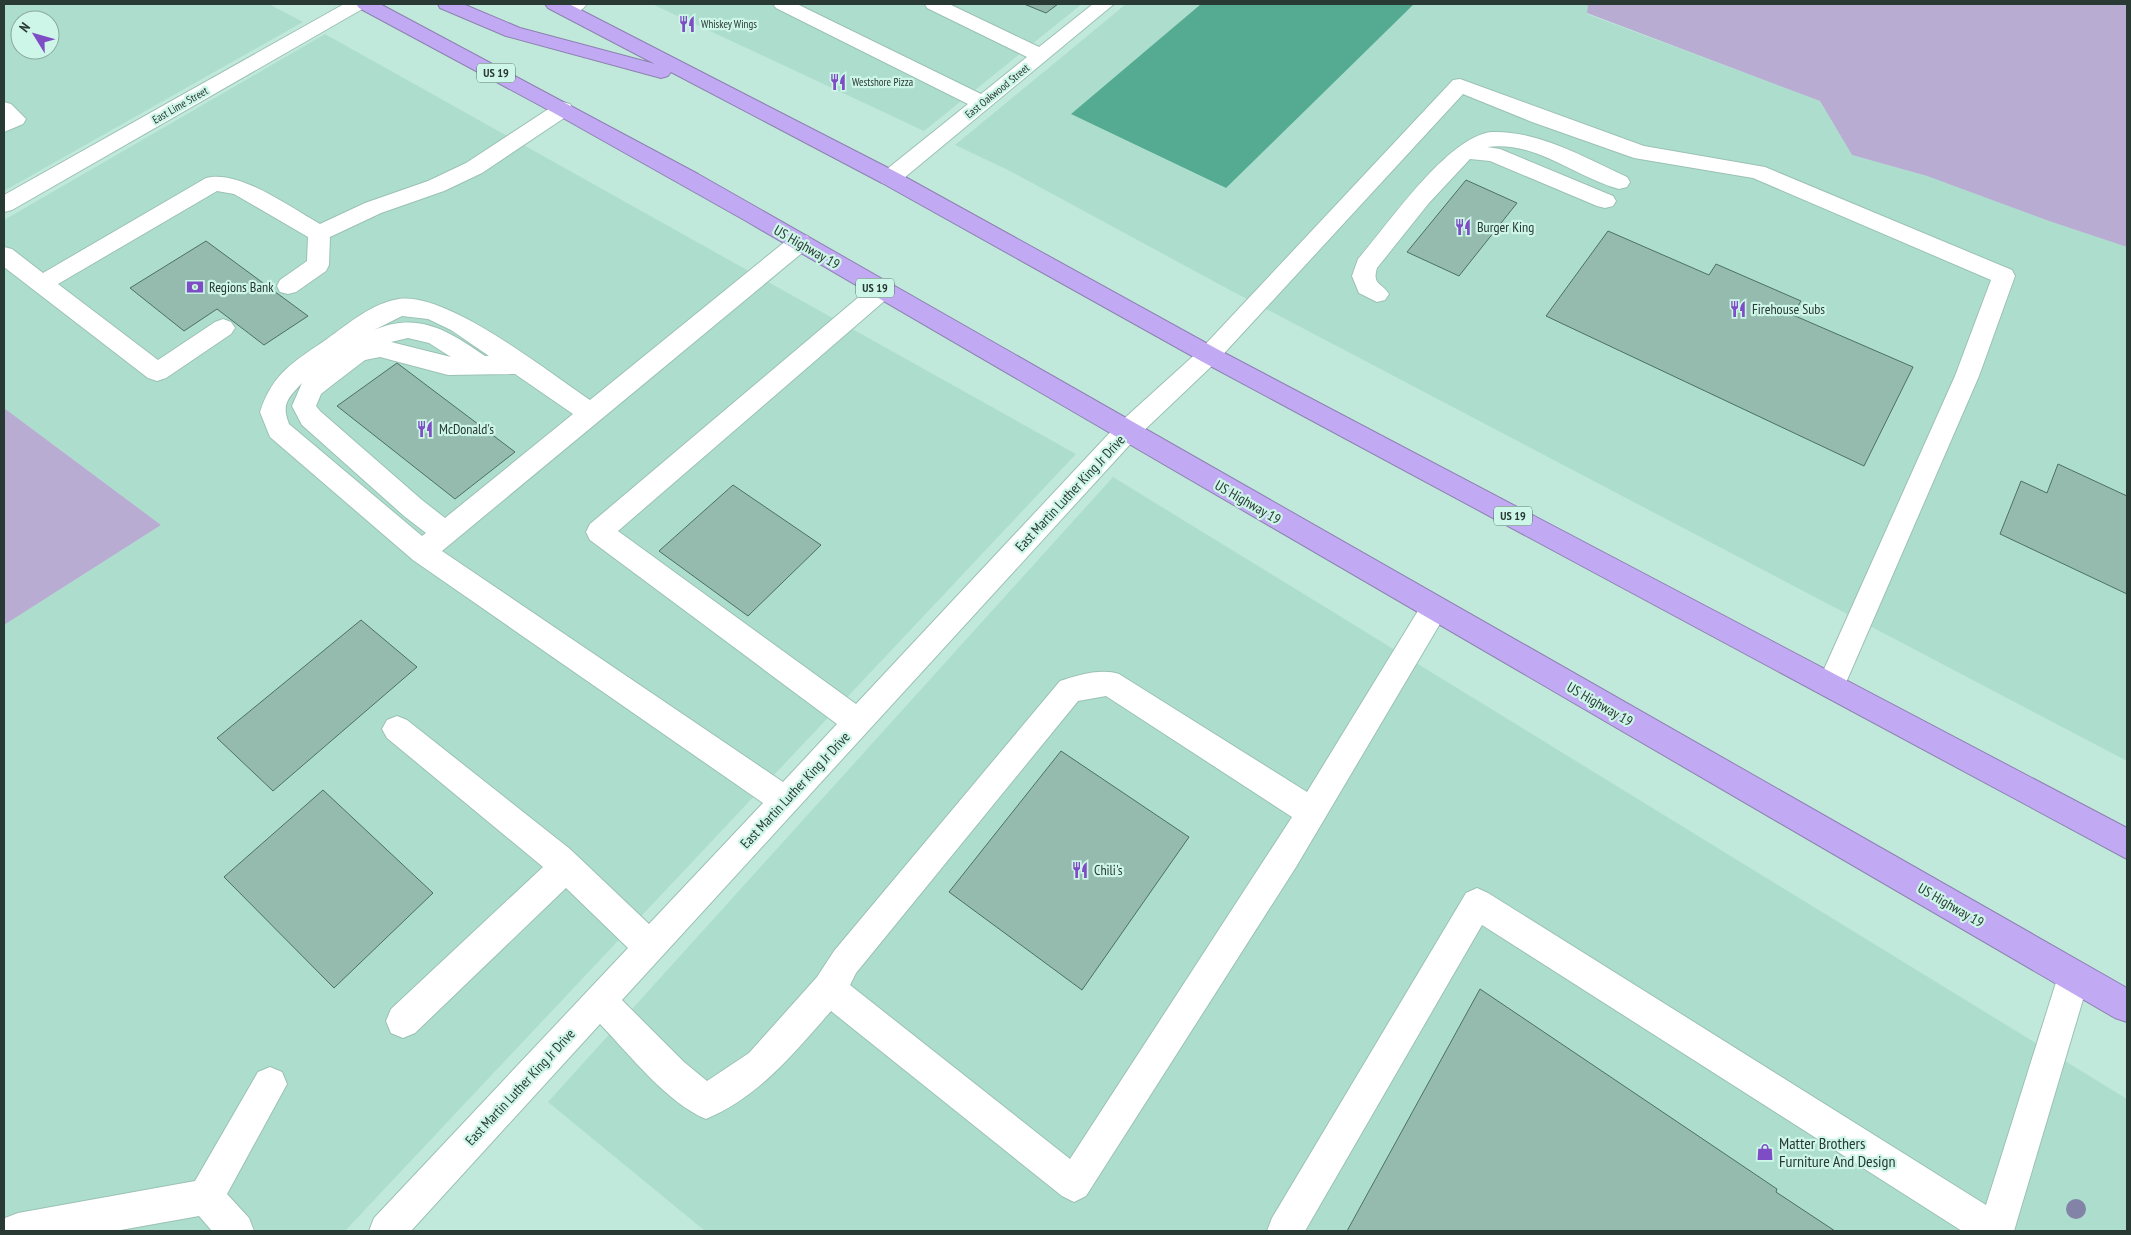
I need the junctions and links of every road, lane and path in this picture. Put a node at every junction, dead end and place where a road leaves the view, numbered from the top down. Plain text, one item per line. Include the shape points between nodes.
1 (356, 4) edge
2 (366, 4) edge
3 (447, 4) edge
4 (783, 4) edge
5 (934, 4) edge
6 (1104, 4) edge
7 (566, 6) edge
8 (813, 9) edge
9 (1041, 56) junction
10 (714, 86) junction
11 (982, 103) junction
12 (4, 109) edge
13 (563, 109) junction
14 (4, 126) edge
15 (1465, 152) junction
16 (890, 178) junction
17 (1619, 182) dead end
18 (1605, 201) dead end
19 (4, 205) edge
20 (319, 233) junction
21 (800, 242) junction
22 (4, 255) edge
23 (41, 284) junction
24 (288, 286) dead end
25 (881, 291) junction
26 (1377, 294) dead end
27 (223, 328) dead end
28 (1209, 355) junction
29 (520, 365) junction
30 (591, 413) junction
31 (1126, 432) junction
32 (446, 532) junction
33 (422, 552) junction
34 (1434, 609) junction
35 (1831, 685) junction
36 (858, 722) junction
37 (397, 729) dead end
38 (785, 801) junction
39 (1311, 812) junction
40 (2127, 844) edge
41 (565, 867) junction
42 (650, 947) junction
43 (2074, 976) junction
44 (829, 989) junction
45 (600, 1001) junction
46 (2127, 1006) edge
47 (403, 1021) dead end
48 (270, 1084) dead end
49 (206, 1196) junction
50 (18, 1231) edge
51 (236, 1231) edge
52 (387, 1231) edge
53 (1285, 1231) edge
54 (1995, 1231) edge

1 - 19 street, East Lime Street
2 - 13 highway, US Highway 19 / US 19
3 - 10 highway via 513,32
4 - 8 street
5 - 9 street
6 - 9 street, East Oakwood Street
7 - 10 highway, US 19
8 - 11 street
9 - 11 street, East Oakwood Street
10 - 16 highway, US 19
11 - 16 street, East Oakwood Street
12 - 14 street via 16,119
13 - 20 street via 474,168
13 - 21 highway, US Highway 19 / US 19
15 - 17 street via 1478,142 1495,138 1514,140
15 - 18 street via 1493,154
15 - 26 street via 1366,265 1363,276 1367,287
16 - 28 highway, US 19
20 - 23 street via 240,188 214,183
20 - 24 street via 318,265
21 - 25 highway, US Highway 19 / US 19
21 - 30 street
22 - 23 street
23 - 27 street via 157,372
25 - 31 highway, US Highway 19 / US 19
25 - 36 street via 599,532
28 - 31 street, East Martin Luther King Jr Drive
28 - 35 highway, US 19
28 - 35 street, East Martin Luther King Jr Drive via 1460,85 1640,153 1757,172 2004,276 1968,376
29 - 30 street
29 - 32 street via 448,366 380,348 358,352 311,389 304,406 311,418 412,508
29 - 33 street via 458,324 432,311 400,308 375,317 298,372 278,393 272,412 279,430
30 - 32 street
31 - 34 highway, US Highway 19 / US 19
31 - 36 street, East Martin Luther King Jr Drive
32 - 33 street
33 - 38 street
34 - 39 street
34 - 43 highway, US Highway 19 / US 19
35 - 40 highway, US 19
36 - 38 street, East Martin Luther King Jr Drive
37 - 41 street
38 - 42 street, East Martin Luther King Jr Drive
39 - 44 street via 1109,682 1070,690 845,962
39 - 44 street via 1074,1184
41 - 42 street
41 - 47 street
42 - 45 street, East Martin Luther King Jr Drive
43 - 46 highway, US Highway 19 / US 19
43 - 54 street
44 - 45 street via 761,1065 706,1102 672,1074
45 - 52 street, East Martin Luther King Jr Drive
48 - 49 street
49 - 50 street
49 - 51 street
53 - 54 street via 1477,904

